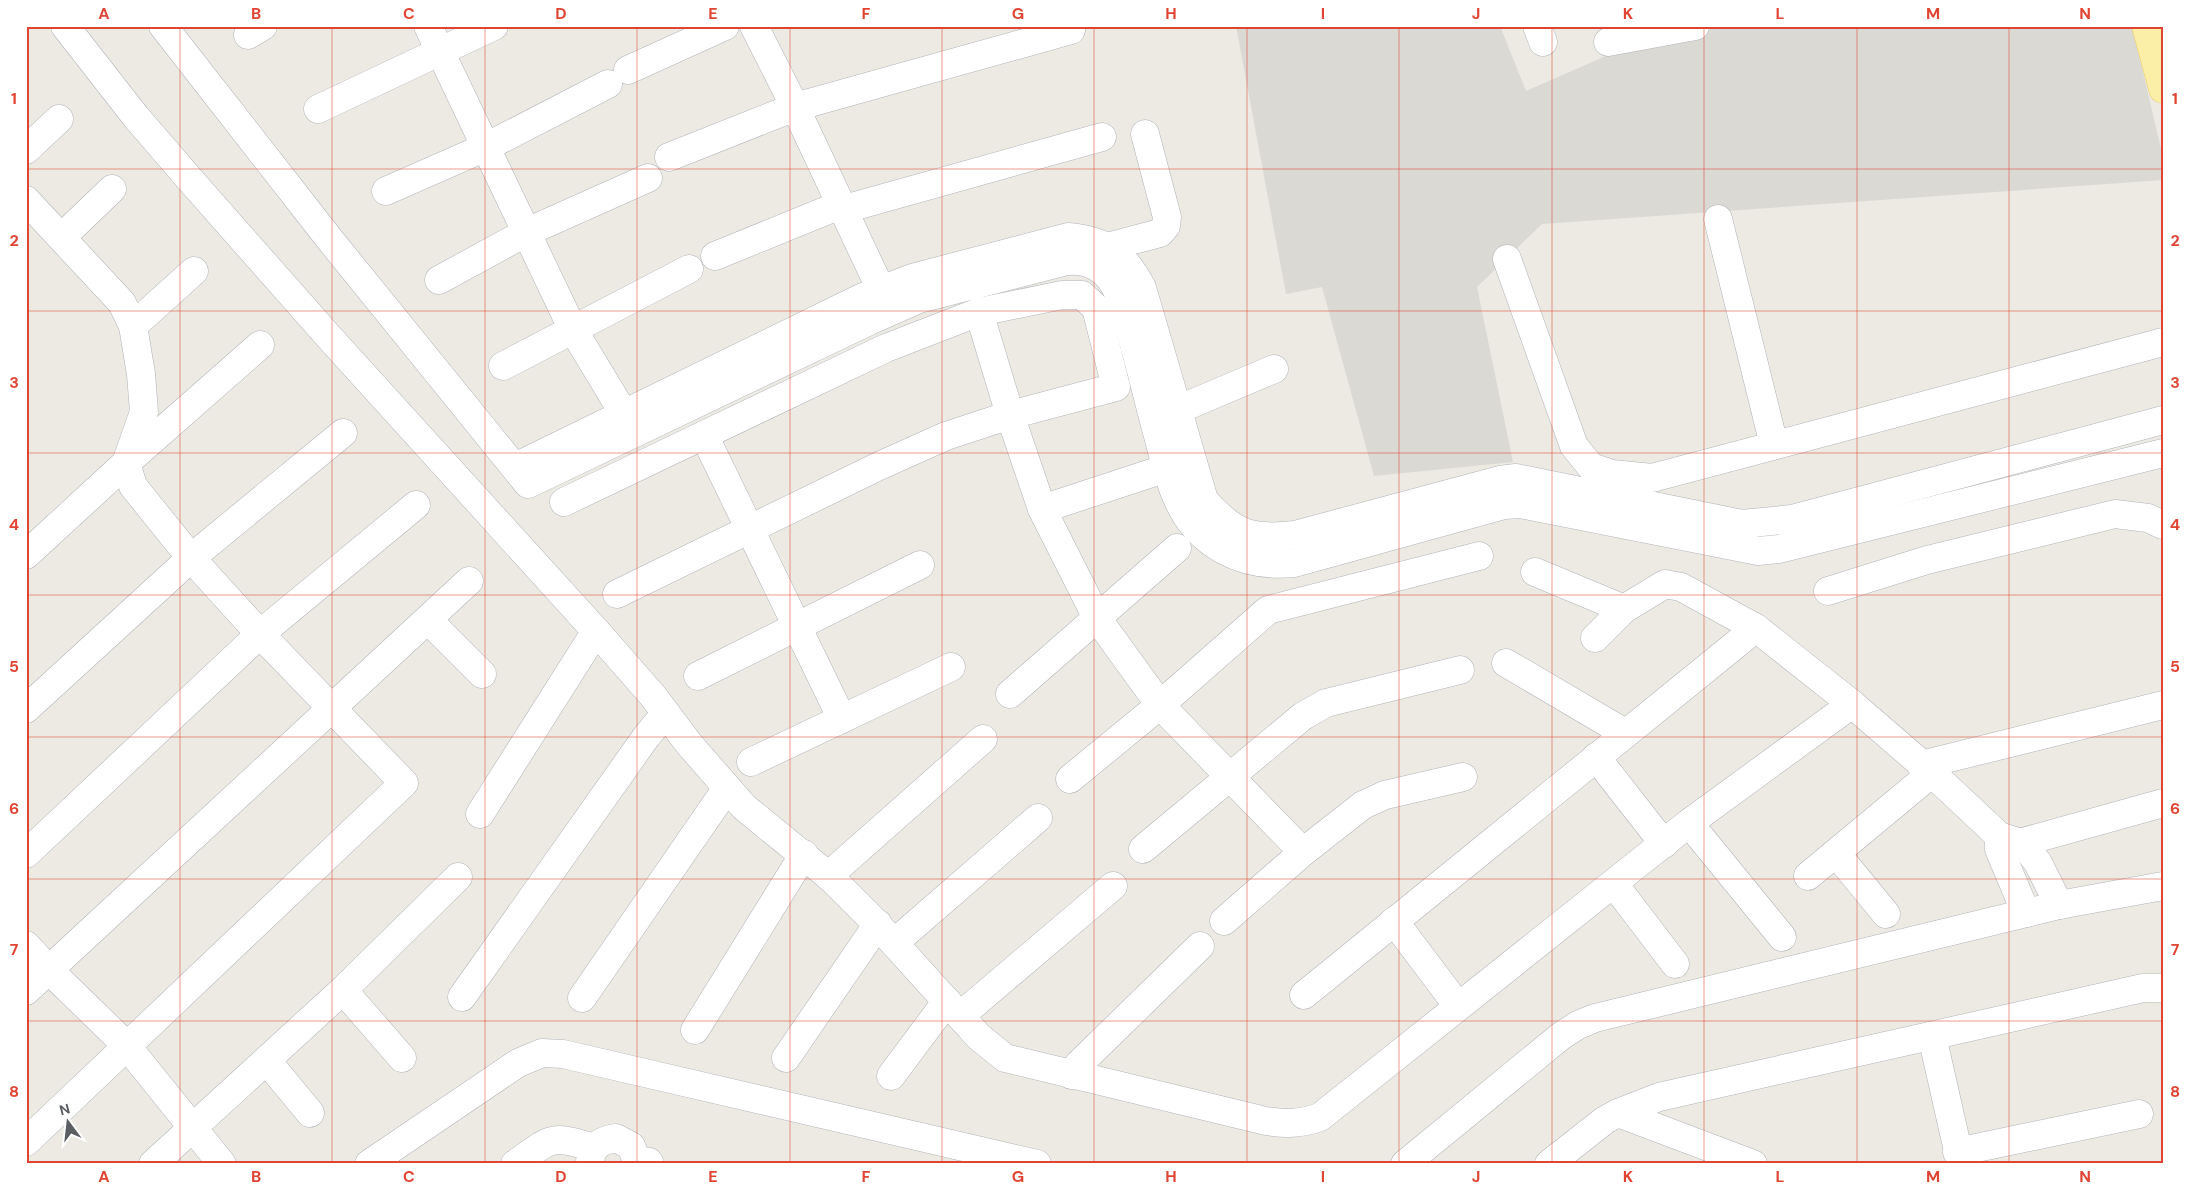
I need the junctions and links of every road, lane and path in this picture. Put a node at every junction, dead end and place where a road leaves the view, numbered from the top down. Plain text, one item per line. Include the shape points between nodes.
1 (66, 26) edge
2 (163, 26) edge
3 (428, 26) edge
4 (494, 26) edge
5 (725, 26) edge
6 (754, 26) edge
7 (2146, 26) edge
8 (1686, 27) edge
9 (1071, 30) dead end
10 (1608, 42) dead end
11 (441, 53) junction
12 (2163, 89) edge
13 (795, 107) junction
14 (318, 109) dead end
15 (59, 119) dead end
16 (1145, 134) dead end
17 (1102, 137) dead end
18 (486, 147) junction
19 (26, 150) edge
20 (669, 157) dead end
21 (648, 178) dead end
22 (112, 189) dead end
23 (386, 191) dead end
24 (26, 200) edge
25 (840, 208) junction
26 (1718, 219) dead end
27 (528, 232) junction
28 (62, 237) junction
29 (1107, 247) junction
30 (715, 256) dead end
31 (1507, 259) dead end
32 (689, 269) dead end
33 (194, 271) dead end
34 (439, 280) dead end
35 (881, 290) junction
36 (979, 312) junction
37 (133, 326) junction
38 (572, 328) junction
39 (2163, 342) edge
40 (260, 345) dead end
41 (503, 366) dead end
42 (1274, 369) dead end
43 (1177, 410) junction
44 (624, 414) junction
45 (1010, 415) junction
46 (2163, 420) edge
47 (342, 433) dead end
48 (704, 435) junction
49 (1774, 446) junction
50 (2163, 453) edge
51 (126, 463) junction
52 (515, 467) junction
53 (1167, 468) junction
54 (564, 502) dead end
55 (416, 505) dead end
56 (1042, 509) junction
57 (2163, 525) edge
58 (750, 529) junction
59 (1177, 548) dead end
60 (26, 555) edge
61 (1479, 556) dead end
62 (191, 558) junction
63 (920, 566) dead end
64 (1535, 572) dead end
65 (469, 581) dead end
66 (1828, 591) dead end
67 (618, 594) dead end
68 (1624, 609) junction
69 (1096, 618) junction
70 (428, 620) junction
71 (797, 626) junction
72 (1756, 628) junction
73 (596, 631) junction
74 (260, 634) junction
75 (1595, 638) dead end
76 (1506, 663) dead end
77 (951, 667) dead end
78 (1460, 670) dead end
79 (482, 674) dead end
80 (698, 676) dead end
81 (1010, 694) dead end
82 (1852, 704) junction
83 (2163, 705) edge
84 (1160, 706) junction
85 (26, 709) edge
86 (332, 711) junction
87 (666, 713) junction
88 (842, 719) junction
89 (1625, 733) junction
90 (983, 739) dead end
91 (1596, 757) junction
92 (751, 762) dead end
93 (1927, 769) junction
94 (1230, 777) junction
95 (1463, 777) dead end
96 (1070, 779) dead end
97 (727, 788) junction
98 (2163, 803) edge
99 (480, 814) dead end
100 (1038, 818) dead end
101 (1689, 824) junction
102 (2005, 842) junction
103 (1664, 844) junction
104 (1143, 849) dead end
105 (1303, 852) junction
106 (1836, 853) junction
107 (26, 854) edge
108 (804, 854) junction
109 (828, 876) junction
110 (1808, 876) dead end
111 (458, 878) dead end
112 (1614, 884) junction
113 (1113, 886) dead end
114 (2163, 886) edge
115 (2059, 905) junction
116 (2026, 913) junction
117 (1886, 914) dead end
118 (1224, 921) dead end
119 (1394, 921) junction
120 (886, 934) junction
121 (1782, 936) dead end
122 (26, 945) edge
123 (1200, 946) dead end
124 (1675, 964) dead end
125 (49, 970) junction
126 (2163, 988) edge
127 (343, 990) junction
128 (26, 991) edge
129 (1304, 995) dead end
130 (462, 996) dead end
131 (582, 998) dead end
132 (1458, 1006) junction
133 (953, 1009) junction
134 (695, 1030) dead end
135 (1932, 1036) junction
136 (126, 1045) junction
137 (402, 1058) dead end
138 (786, 1058) dead end
139 (267, 1061) junction
140 (1071, 1075) junction
141 (891, 1076) dead end
142 (310, 1113) dead end
143 (1618, 1113) junction
144 (2139, 1114) dead end
145 (193, 1128) junction
146 (26, 1142) edge
147 (592, 1156) edge
148 (1959, 1158) edge
149 (650, 1163) edge
150 (153, 1164) edge
151 (222, 1164) edge
152 (369, 1164) edge
153 (515, 1164) edge
154 (1037, 1164) edge
155 (1405, 1164) edge
156 (1548, 1164) edge
157 (1753, 1164) edge

1 - 73 street via 193,184
2 - 52 street via 331,241
3 - 11 street
4 - 11 street
5 - 18 street via 618,77
6 - 13 street
7 - 12 main road
8 - 10 street
9 - 13 street
11 - 14 street
11 - 18 street
13 - 20 street
13 - 25 street
15 - 19 street
16 - 29 street via 1167,217 1166,226 1160,233
17 - 25 street
18 - 23 street
18 - 27 street
21 - 27 street
22 - 28 street
24 - 28 street
25 - 30 street
25 - 35 street
26 - 49 street
27 - 34 street
27 - 38 street
28 - 37 street via 122,303
29 - 35 street via 1084,238 1068,237 912,278
29 - 43 street via 1119,254 1132,269 1142,288
31 - 49 street via 1574,446 1591,467 1621,475 1652,478
32 - 38 street
33 - 37 street
35 - 44 street
36 - 45 street
36 - 45 street via 1062,295 1082,295 1096,308 1116,387
36 - 48 street via 886,348
37 - 51 street via 144,412
38 - 41 street
38 - 44 street
39 - 49 street
40 - 51 street
42 - 43 street
43 - 46 street via 1204,500 1220,518 1241,531 1265,538 1295,535 1516,478 1742,524 1771,522
44 - 52 street
45 - 56 street
45 - 58 street via 946,436
47 - 62 street
48 - 54 street
48 - 58 street
50 - 53 street via 1779,549 1758,551 1520,504 1504,505 1294,563 1273,565 1232,555 1202,535 1176,498
51 - 60 street
51 - 62 street via 133,486
52 - 53 street via 528,484 919,299 1067,261 1082,260 1104,271 1117,290
53 - 56 street
55 - 74 street
56 - 69 street
57 - 66 street via 2148,518 2115,514 1927,560
58 - 67 street
58 - 71 street
59 - 69 street
61 - 84 street via 1268,610
62 - 74 street
62 - 85 street
63 - 71 street
64 - 68 street
65 - 70 street
68 - 72 street via 1665,584 1671,584 1681,586
68 - 75 street
69 - 81 street
69 - 84 street
70 - 79 street
70 - 86 street
71 - 80 street
71 - 88 street
72 - 82 street
72 - 89 street
73 - 87 street
73 - 99 street
74 - 86 street
74 - 107 street
76 - 89 street
77 - 88 street
78 - 94 street via 1326,703 1303,716
82 - 93 street
82 - 101 street
83 - 93 street
84 - 94 street
84 - 96 street
86 - 125 street
86 - 136 street via 404,783
87 - 97 street
87 - 130 street
88 - 92 street
89 - 91 street
90 - 109 street
91 - 103 street
91 - 119 street
93 - 102 street
93 - 106 street
94 - 104 street
94 - 105 street
95 - 105 street via 1385,795 1363,806
97 - 108 street via 761,822
97 - 131 street
98 - 102 street
100 - 120 street
101 - 103 street
101 - 121 street
102 - 115 street via 2033,856
102 - 116 street
103 - 112 street
105 - 118 street
106 - 110 street
106 - 117 street
108 - 109 street
108 - 134 street
109 - 120 street
111 - 127 street
112 - 124 street
112 - 132 street
113 - 133 street
114 - 115 street
115 - 116 street
116 - 155 street via 1595,1018 1561,1036
119 - 129 street
119 - 132 street
120 - 133 street
120 - 138 street
122 - 125 street
123 - 140 street
125 - 128 street
125 - 136 street
126 - 135 street via 2143,988
127 - 137 street
127 - 139 street
132 - 140 street via 1338,1105 1302,1123 1266,1121
133 - 140 street via 979,1037 1005,1058
133 - 141 street
135 - 143 street via 1660,1097
135 - 148 street
136 - 145 street
136 - 146 street
139 - 142 street
139 - 145 street
143 - 156 street
143 - 157 street
144 - 148 street
145 - 150 street
145 - 151 street
147 - 149 street via 600,1142 616,1138 631,1146 637,1161
147 - 153 street via 569,1140 552,1140
152 - 154 street via 518,1063 542,1053 563,1054

